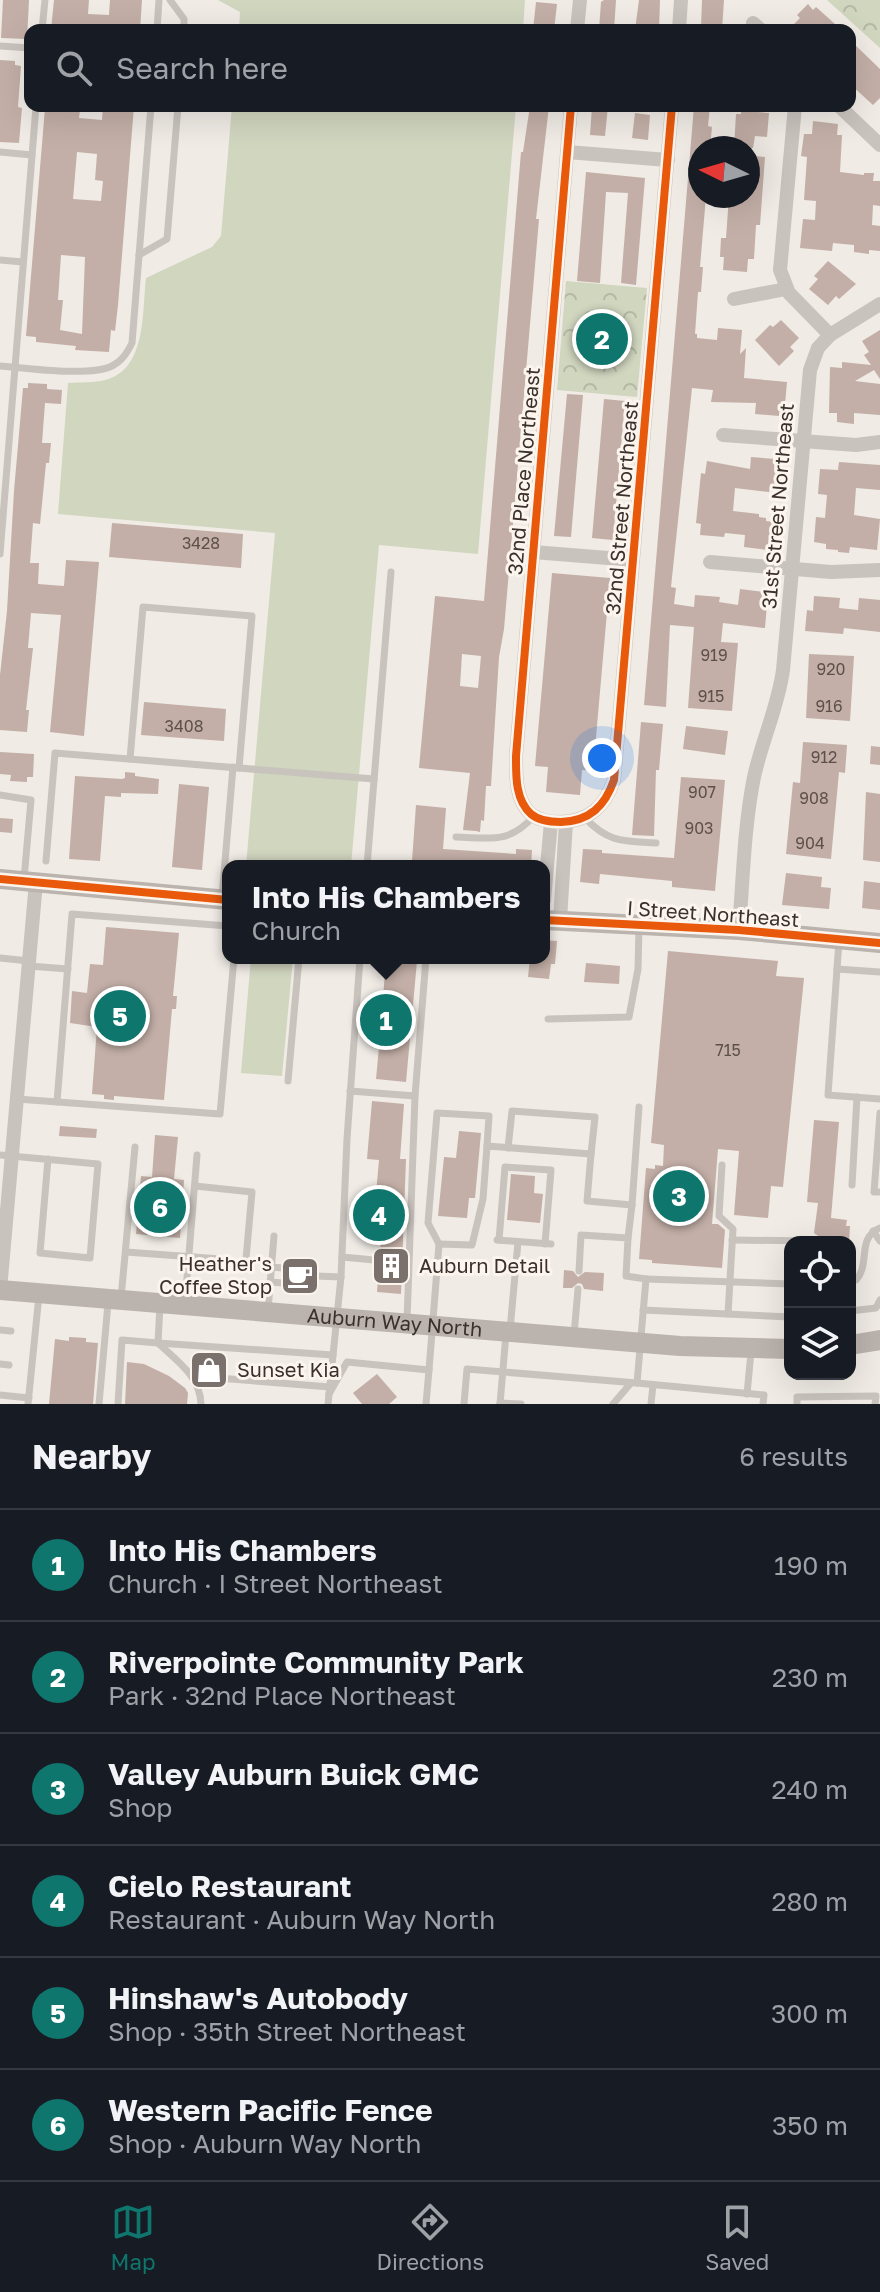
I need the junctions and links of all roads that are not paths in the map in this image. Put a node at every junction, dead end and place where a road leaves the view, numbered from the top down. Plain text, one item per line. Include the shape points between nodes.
1 (45, 0) edge
2 (159, 0) edge
3 (170, 0) edge
4 (580, 0) edge
5 (681, 0) edge
6 (43, 24) edge
7 (157, 24) edge
8 (184, 24) edge
9 (578, 24) edge
10 (679, 24) edge
11 (0, 46) edge
12 (24, 48) edge
13 (36, 112) edge
14 (151, 112) edge
15 (178, 112) edge
16 (570, 112) edge
17 (672, 112) edge
18 (794, 112) edge
19 (845, 112) edge
20 (880, 145) edge
21 (0, 152) edge
22 (567, 152) junction
23 (32, 155) junction
24 (668, 160) junction
25 (139, 255) junction
26 (0, 260) edge
27 (23, 262) junction
28 (786, 289) junction
29 (734, 299) dead end
30 (880, 304) edge
31 (830, 335) junction
32 (0, 366) edge
33 (15, 367) junction
34 (723, 435) dead end
35 (803, 441) junction
36 (880, 442) edge
37 (3, 476) edge
38 (533, 552) junction
39 (0, 554) edge
40 (633, 560) junction
41 (710, 562) dead end
42 (792, 569) junction
43 (880, 570) edge
44 (391, 572) dead end
45 (130, 759) junction
46 (236, 768) junction
47 (374, 779) junction
48 (0, 795) edge
49 (534, 816) junction
50 (585, 818) junction
51 (558, 822) junction
52 (456, 837) dead end
53 (656, 843) dead end
54 (225, 860) edge
55 (367, 860) edge
56 (46, 861) dead end
57 (550, 867) edge
58 (0, 879) edge
59 (30, 882) junction
60 (222, 900) edge
61 (552, 920) edge
62 (639, 924) junction
63 (222, 926) edge
64 (739, 930) junction
65 (839, 939) junction
66 (880, 943) edge
67 (0, 958) edge
68 (29, 963) junction
69 (233, 964) edge
70 (298, 964) edge
71 (360, 964) edge
72 (426, 964) edge
73 (68, 969) junction
74 (837, 969) junction
75 (880, 972) edge
76 (548, 1019) dead end
77 (288, 1081) dead end
78 (350, 1091) junction
79 (415, 1096) junction
80 (857, 1097) junction
81 (17, 1099) junction
82 (880, 1099) edge
83 (57, 1102) junction
84 (639, 1107) dead end
85 (880, 1113) edge
86 (487, 1146) junction
87 (135, 1147) dead end
88 (508, 1148) junction
89 (591, 1154) junction
90 (197, 1155) dead end
91 (6, 1156) edge
92 (48, 1159) junction
93 (722, 1165) dead end
94 (852, 1185) dead end
95 (195, 1186) junction
96 (880, 1192) edge
97 (632, 1205) junction
98 (876, 1229) edge
99 (274, 1236) dead end
100 (628, 1238) junction
101 (732, 1240) junction
102 (784, 1241) edge
103 (880, 1241) edge
104 (518, 1242) junction
105 (439, 1244) junction
106 (126, 1252) junction
107 (188, 1256) junction
108 (342, 1257) junction
109 (221, 1259) dead end
110 (374, 1260) dead end
111 (271, 1267) junction
112 (245, 1270) dead end
113 (579, 1271) dead end
114 (316, 1276) junction
115 (341, 1277) junction
116 (646, 1279) junction
117 (856, 1280) edge
118 (270, 1282) junction
119 (729, 1282) junction
120 (784, 1284) edge
121 (578, 1289) dead end
122 (0, 1290) edge
123 (39, 1293) junction
124 (114, 1299) junction
125 (880, 1300) edge
126 (161, 1303) junction
127 (184, 1305) junction
128 (643, 1310) junction
129 (856, 1310) edge
130 (267, 1312) junction
131 (728, 1314) junction
132 (784, 1317) edge
133 (337, 1318) junction
134 (407, 1324) junction
135 (433, 1326) junction
136 (0, 1330) edge
137 (11, 1331) dead end
138 (508, 1332) junction
139 (574, 1337) junction
140 (880, 1340) edge
141 (158, 1343) junction
142 (641, 1343) junction
143 (856, 1344) edge
144 (751, 1349) junction
145 (784, 1349) edge
146 (333, 1355) junction
147 (429, 1370) junction
148 (502, 1372) junction
149 (192, 1376) junction
150 (634, 1383) junction
151 (653, 1385) junction
152 (330, 1390) junction
153 (747, 1394) junction
154 (0, 1395) edge
155 (29, 1401) edge
156 (500, 1403) edge
157 (99, 1404) edge
158 (118, 1404) edge
159 (201, 1404) edge
160 (328, 1404) edge
161 (426, 1404) edge
162 (464, 1404) edge
163 (521, 1404) edge
164 (613, 1404) edge
165 (651, 1404) edge
166 (763, 1404) edge
167 (797, 1404) edge
168 (875, 1404) edge

1 - 6 lane
2 - 7 lane
3 - 8 lane
4 - 9 street
5 - 10 street
11 - 12 lane
13 - 23 lane
14 - 25 lane
15 - 25 lane via 167,239
16 - 22 street, 32nd Place Northeast
17 - 24 street, 32nd Street Northeast
18 - 28 street via 781,254
19 - 20 street
21 - 23 lane
22 - 24 street
22 - 38 street, 32nd Place Northeast
23 - 27 lane
24 - 40 street, 32nd Street Northeast
25 - 33 lane via 132,343 118,363 99,371
26 - 27 lane
27 - 33 lane
28 - 29 street
28 - 31 street
30 - 31 street
31 - 35 street, 31st Street Northeast via 811,365
32 - 33 lane
33 - 37 lane
34 - 35 street
35 - 36 street
35 - 42 street, 31st Street Northeast
37 - 39 lane
38 - 40 street
38 - 49 street, 32nd Place Northeast via 516,774 522,800
40 - 50 street, 32nd Street Northeast via 614,780 598,809
41 - 42 street
42 - 43 street
42 - 64 street, 31st Street Northeast via 781,689 749,810
44 - 47 lane
45 - 46 lane
45 - 46 lane via 143,607 170,609 252,616
45 - 56 lane via 55,753
46 - 47 lane
46 - 54 lane
47 - 55 lane
48 - 59 lane via 31,803
49 - 51 street
49 - 52 lane via 508,837
50 - 51 street
50 - 53 lane via 613,840
51 - 57 street
51 - 61 street
58 - 59 main road
59 - 60 main road
59 - 68 street
61 - 62 main road, I Street Northeast
62 - 64 main road, I Street Northeast
62 - 76 lane via 629,1017
63 - 73 lane via 72,914
64 - 65 main road, I Street Northeast
65 - 66 main road, I Street Northeast
65 - 74 lane
67 - 68 lane
68 - 73 lane
68 - 81 street
69 - 83 lane via 220,1114
70 - 77 lane
71 - 78 lane
72 - 79 lane
73 - 83 lane
74 - 75 lane
74 - 80 lane via 828,1095
78 - 79 lane
78 - 108 lane
79 - 134 lane
80 - 82 lane
80 - 94 lane
81 - 83 lane
81 - 91 street
84 - 97 lane
85 - 96 lane via 874,1192
86 - 88 lane
86 - 105 lane via 472,1245
86 - 105 lane via 489,1116 437,1113 428,1223
87 - 106 lane
88 - 89 lane
88 - 89 lane via 512,1111 595,1117
89 - 97 lane via 587,1201
90 - 95 lane
91 - 92 lane
91 - 122 street
92 - 92 lane via 98,1164 90,1258 40,1253
93 - 101 lane via 719,1216 733,1229
95 - 107 lane
95 - 112 lane via 252,1192
97 - 100 lane
98 - 103 lane
98 - 117 lane via 865,1242 863,1272
99 - 111 lane
100 - 113 lane via 581,1235
100 - 116 lane via 626,1276
101 - 102 lane
101 - 119 lane
104 - 104 lane via 497,1240 505,1167 551,1170 548,1244
104 - 138 lane
105 - 135 lane
106 - 107 lane
106 - 124 lane
107 - 109 lane
107 - 127 lane
108 - 110 lane
108 - 115 lane
111 - 114 lane via 307,1270
111 - 118 lane
114 - 115 lane
114 - 118 lane via 308,1285
115 - 133 lane
116 - 119 lane
116 - 128 lane
118 - 130 lane
119 - 120 lane
119 - 131 lane
121 - 139 lane
122 - 123 main road, Auburn Way North
123 - 124 main road, Auburn Way North
123 - 155 lane
124 - 126 main road, Auburn Way North
124 - 157 lane
125 - 129 lane via 876,1308
126 - 127 main road, Auburn Way North
126 - 141 lane
127 - 130 main road, Auburn Way North
128 - 131 lane
128 - 142 lane
130 - 133 main road, Auburn Way North
131 - 132 lane
133 - 134 main road, Auburn Way North
133 - 146 lane
134 - 135 main road, Auburn Way North
135 - 138 main road, Auburn Way North
135 - 147 lane
136 - 137 lane
138 - 139 main road, Auburn Way North
138 - 148 lane
139 - 142 main road, Auburn Way North
140 - 143 main road
141 - 146 lane
141 - 149 lane
141 - 158 lane via 122,1340
142 - 144 main road, Auburn Way North
142 - 150 lane
144 - 145 main road, Auburn Way North
144 - 153 lane
146 - 152 lane
147 - 152 lane via 347,1362
147 - 161 lane
148 - 150 lane
148 - 156 lane
148 - 162 lane via 467,1369
149 - 152 lane
149 - 159 lane
150 - 151 lane
150 - 164 lane
151 - 153 lane
151 - 165 lane
152 - 160 lane
153 - 166 lane via 764,1395
154 - 155 lane
156 - 163 lane
167 - 168 lane via 797,1397 876,1396

